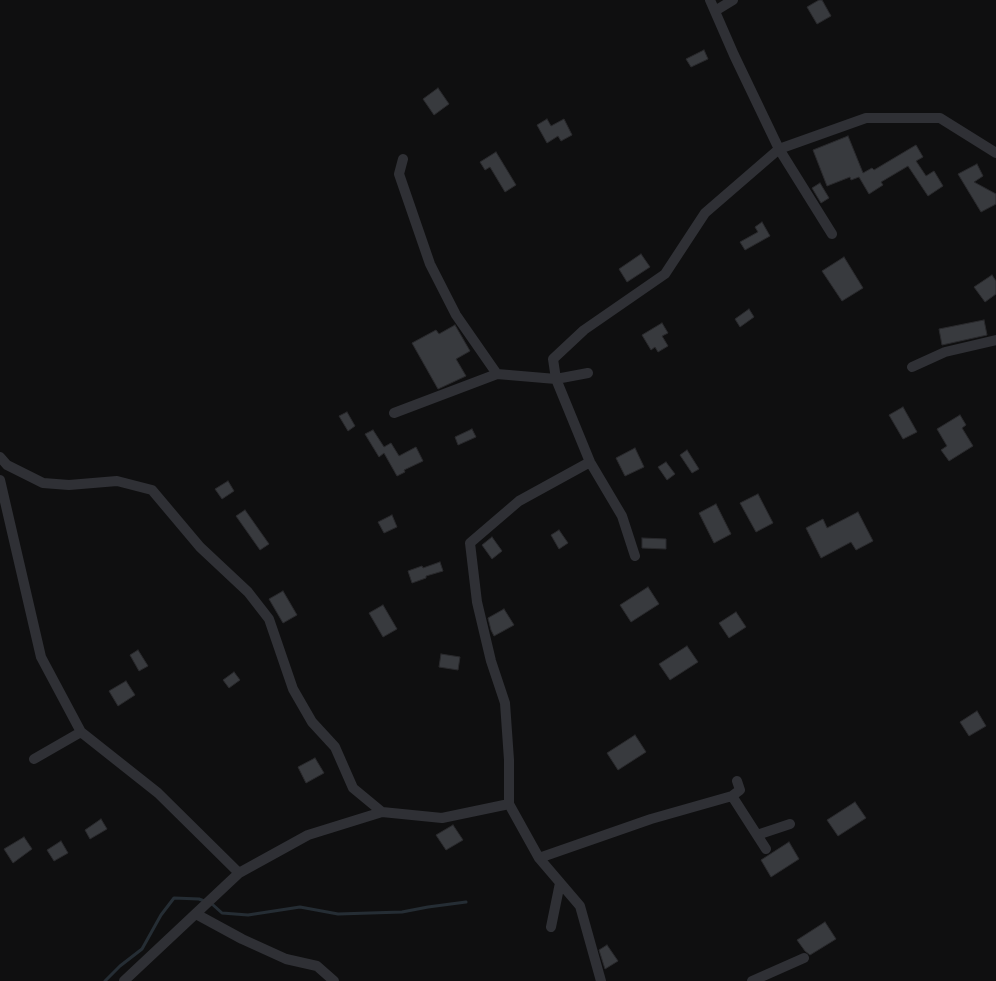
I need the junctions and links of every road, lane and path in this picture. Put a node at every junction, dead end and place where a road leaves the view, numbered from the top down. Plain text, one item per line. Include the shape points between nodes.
1 (710, 0) edge
2 (733, 0) edge
3 (715, 11) junction
4 (779, 149) junction
5 (996, 153) edge
6 (403, 159) dead end
7 (832, 234) dead end
8 (996, 340) edge
9 (912, 366) dead end
10 (588, 373) dead end
11 (497, 374) junction
12 (556, 379) junction
13 (394, 413) dead end
14 (3, 461) edge
15 (590, 462) junction
16 (0, 474) edge
17 (0, 480) edge
18 (635, 556) dead end
19 (81, 732) junction
20 (34, 759) dead end
21 (737, 781) dead end
22 (732, 796) junction
23 (509, 804) junction
24 (382, 812) junction
25 (790, 824) dead end
26 (757, 835) junction
27 (766, 849) dead end
28 (539, 858) junction
29 (239, 873) junction
30 (560, 883) junction
31 (196, 914) junction
32 (551, 927) dead end
33 (804, 958) dead end
34 (124, 981) edge
35 (334, 981) edge
36 (601, 981) edge
37 (752, 981) edge

1 - 3 street
2 - 3 street
3 - 4 street
4 - 5 street via 866,118 940,118
4 - 7 street
4 - 12 street via 705,213 665,274 584,330 553,359
6 - 11 street via 399,174 430,264 456,315
8 - 9 street via 945,352
10 - 12 street
11 - 12 street
11 - 13 street
12 - 15 street
14 - 16 street
14 - 24 street via 43,483 69,485 117,481 152,490 200,547 248,592 269,619 293,689 312,722 335,747 353,788
15 - 18 street via 622,516
15 - 23 street via 519,501 470,543 477,602 505,703
17 - 19 street via 41,657
19 - 20 street
19 - 29 street via 158,793
21 - 22 street via 740,790
22 - 26 street
22 - 28 street via 651,819
23 - 24 street via 442,818
23 - 28 street
24 - 29 street via 308,835
25 - 26 street
26 - 27 street
28 - 30 street
29 - 31 street
30 - 32 street
30 - 36 street via 580,906
31 - 34 street
31 - 35 street via 286,959 317,966
33 - 37 street

